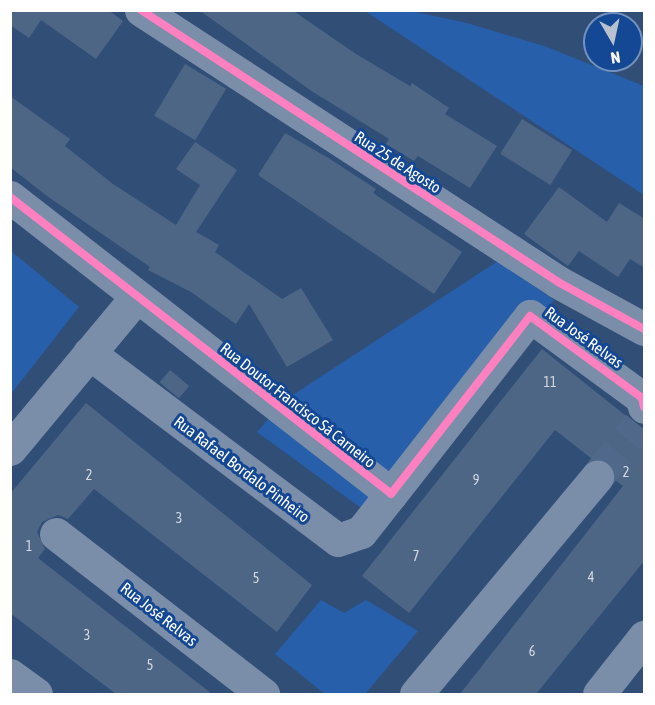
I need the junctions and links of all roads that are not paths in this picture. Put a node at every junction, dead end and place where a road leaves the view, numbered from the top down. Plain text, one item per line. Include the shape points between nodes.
1 (141, 10) edge
2 (10, 197) edge
3 (136, 297) junction
4 (645, 329) edge
5 (89, 353) junction
6 (643, 416) edge
7 (10, 449) edge
8 (597, 477) tunnel mouth
9 (391, 494) junction
10 (56, 534) dead end
11 (645, 637) edge
12 (10, 675) edge
13 (36, 694) edge
14 (263, 694) edge
15 (416, 694) edge
16 (599, 694) edge

1 - 4 street, Rua 25 de Agosto via 558,282
2 - 3 street, Rua Doutor Francisco Sá Carneiro
3 - 5 street
3 - 9 street, Rua Doutor Francisco Sá Carneiro
5 - 7 street
5 - 9 street, Rua Rafael Bordalo Pinheiro via 339,540 361,532
6 - 9 street, Rua José Relvas via 642,398 530,315
8 - 15 street
10 - 14 street, Rua José Relvas
11 - 16 street
12 - 13 street

